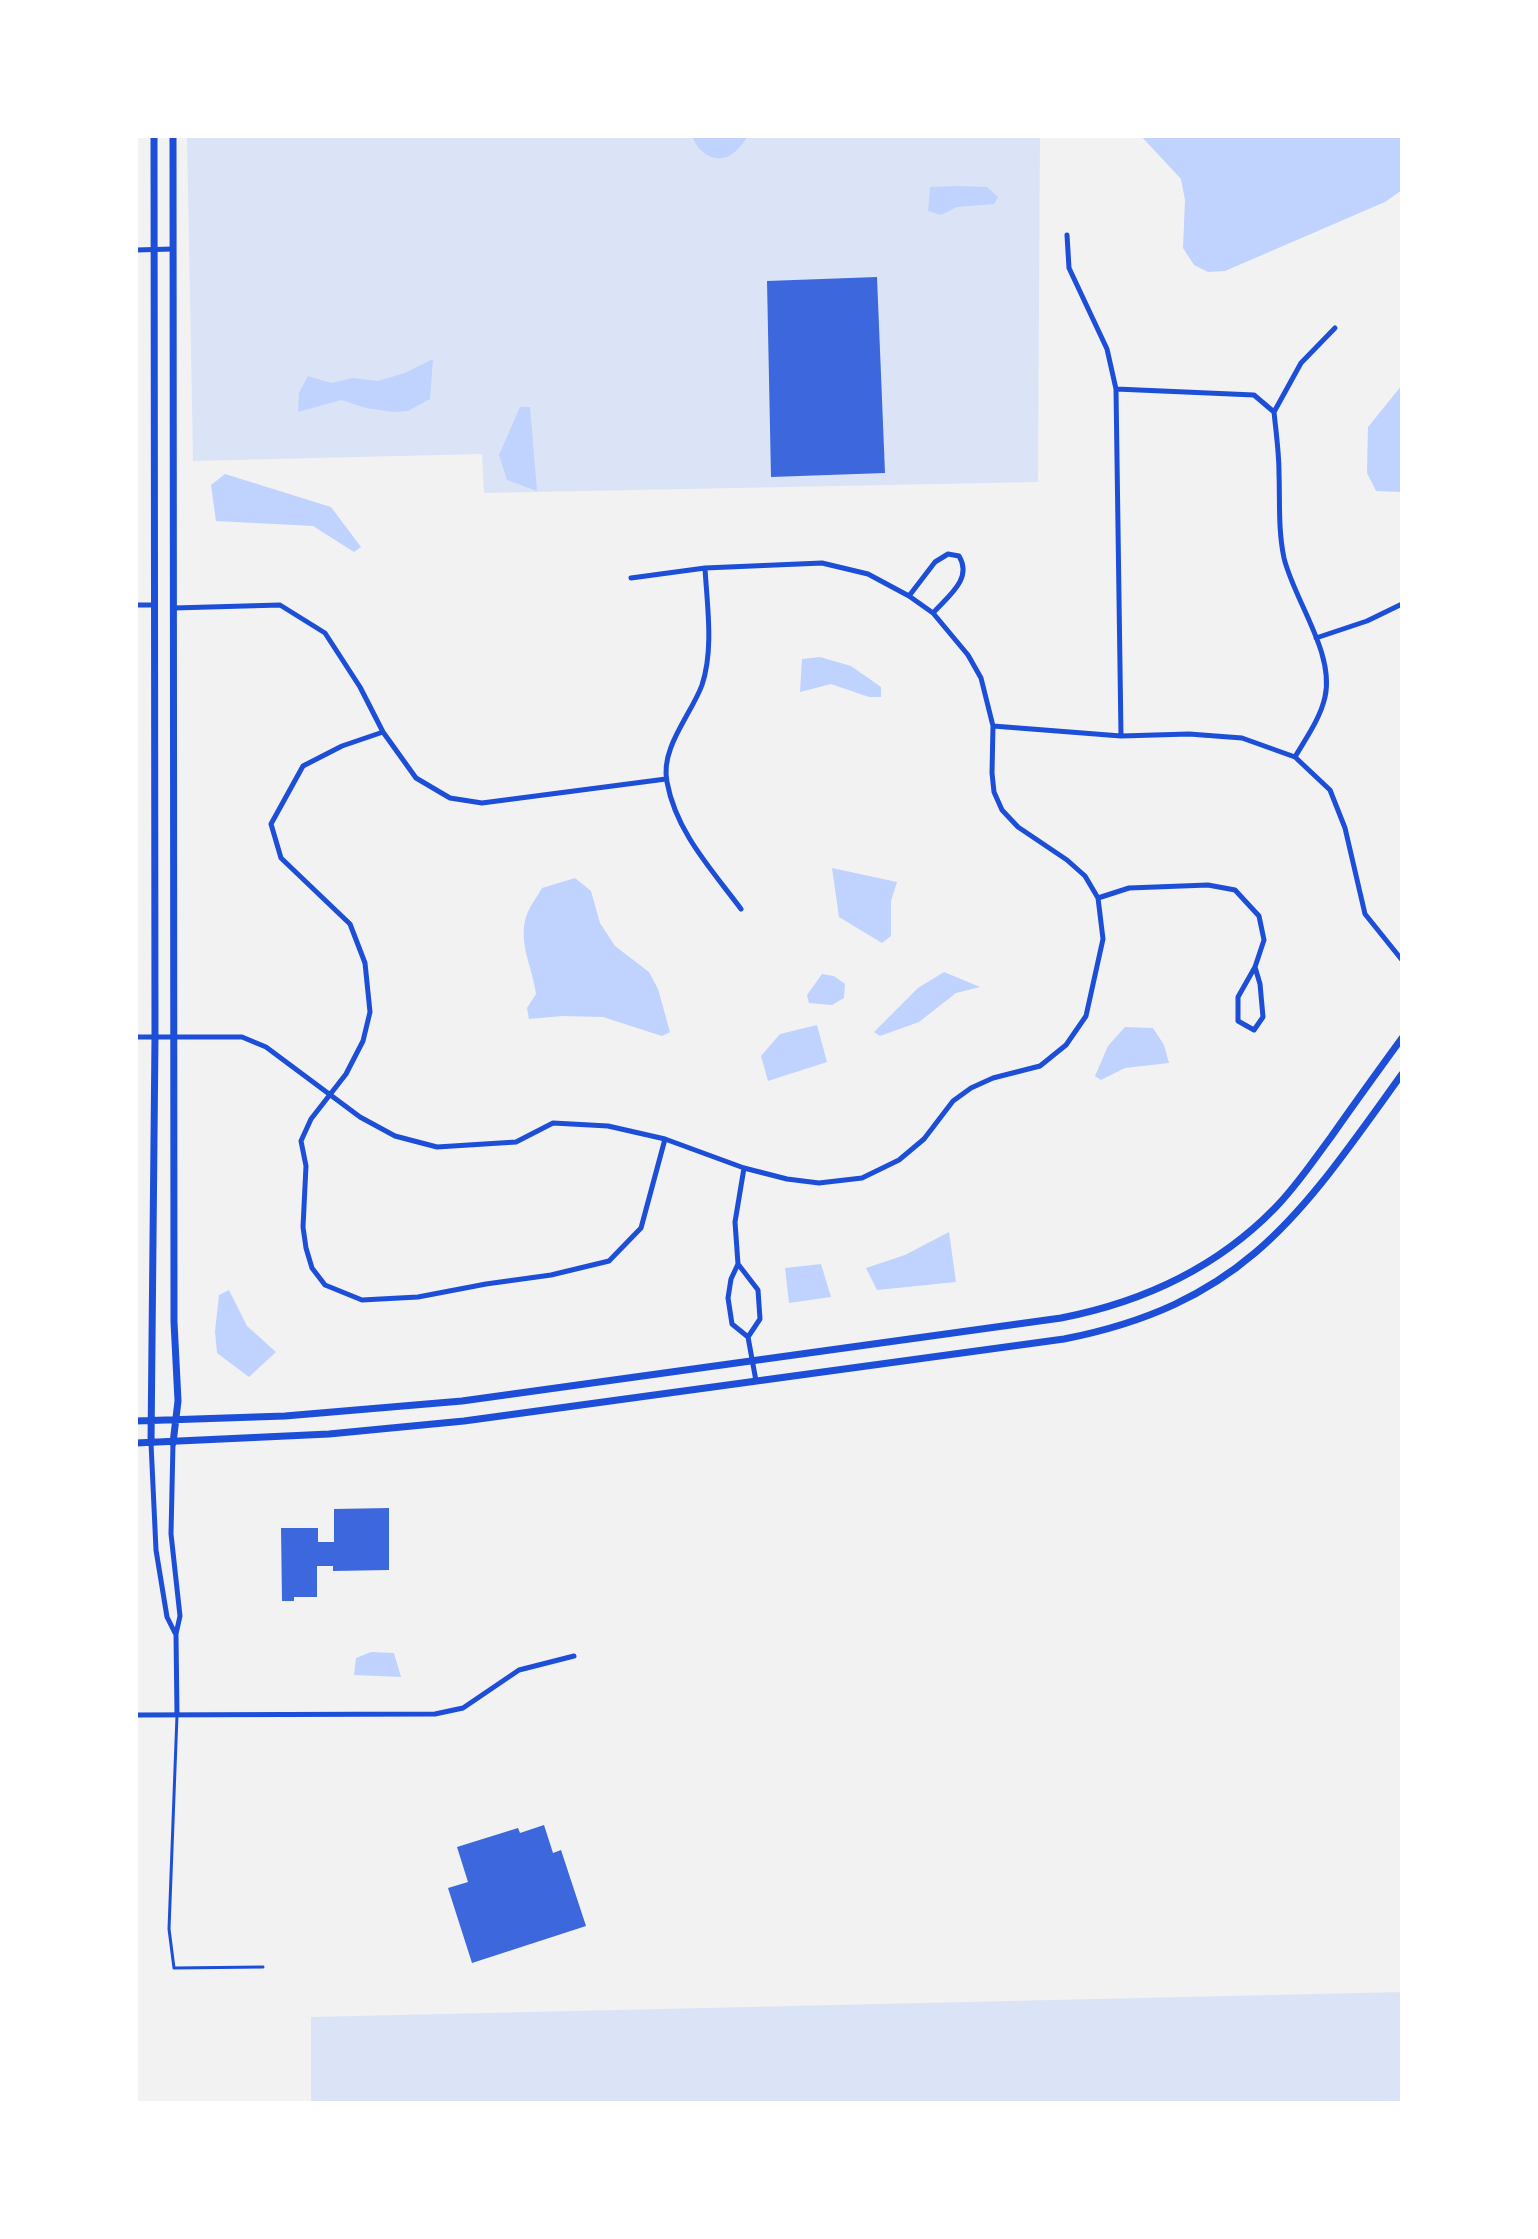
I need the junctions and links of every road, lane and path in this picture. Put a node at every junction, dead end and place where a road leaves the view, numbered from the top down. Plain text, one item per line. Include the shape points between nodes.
1 (154, 136) edge
2 (173, 136) edge
3 (1067, 235) dead end
4 (174, 249) junction
5 (136, 250) edge
6 (154, 250) junction
7 (1335, 328) dead end
8 (1116, 389) junction
9 (1274, 412) junction
10 (705, 568) junction
11 (631, 578) dead end
12 (909, 596) junction
13 (1402, 604) edge
14 (136, 605) edge
15 (154, 605) junction
16 (174, 608) junction
17 (933, 613) junction
18 (1316, 638) junction
19 (993, 726) junction
20 (383, 732) junction
21 (1121, 736) junction
22 (1295, 757) junction
23 (666, 779) junction
24 (1098, 898) junction
25 (741, 909) dead end
26 (1402, 960) edge
27 (1255, 967) junction
28 (136, 1037) edge
29 (155, 1037) junction
30 (175, 1038) junction
31 (1402, 1038) edge
32 (1402, 1074) edge
33 (330, 1095) junction
34 (665, 1139) junction
35 (744, 1168) junction
36 (738, 1264) junction
37 (748, 1337) junction
38 (753, 1360) junction
39 (756, 1381) junction
40 (136, 1421) edge
41 (152, 1421) junction
42 (176, 1421) junction
43 (136, 1443) edge
44 (151, 1443) junction
45 (173, 1443) junction
46 (176, 1634) junction
47 (574, 1656) dead end
48 (136, 1715) edge
49 (177, 1715) junction
50 (263, 1967) dead end

1 - 6 main road
2 - 4 main road
3 - 8 street via 1069,268 1107,349
4 - 6 street
4 - 16 main road
5 - 6 street
6 - 15 main road
7 - 9 street via 1301,363
8 - 9 street via 1254,395
8 - 21 street
9 - 18 street via 1284,558
10 - 11 street
10 - 12 street via 822,563 868,574
10 - 23 street via 708,646 702,684 676,738
12 - 17 street
12 - 17 street via 935,562 948,554 959,556 963,578
13 - 18 street
14 - 15 street
15 - 29 main road
16 - 20 street via 280,605 325,633
16 - 30 main road
17 - 19 street via 981,678
18 - 22 street via 1325,695
19 - 21 street
19 - 24 street via 994,792 1002,810 1085,876
20 - 23 street via 416,778 450,798 482,803
20 - 33 street via 303,766 271,824 281,858 350,924 365,963 370,1012 363,1041
21 - 22 street via 1242,738
22 - 26 street via 1330,790 1345,828 1365,914
23 - 25 street via 690,842
24 - 27 street via 1129,888 1208,885 1235,890 1259,916 1264,940
24 - 35 street via 1103,939 1086,1016 1066,1045 1040,1066 971,1088 899,1160 862,1178 819,1183
27 - 27 street via 1238,997 1238,1021 1254,1030 1263,1017
28 - 29 street
29 - 30 street
29 - 41 main road
30 - 33 street via 242,1037 266,1047
30 - 42 main road
31 - 38 main road via 1277,1206 1225,1252 1177,1281 1128,1302 1061,1318
32 - 39 main road via 1319,1187 1273,1239 1218,1281 1175,1305 1132,1323 1064,1339
33 - 34 street via 395,1136 437,1147 516,1142 553,1123 608,1126
33 - 34 street via 301,1141 306,1248 325,1285 362,1300 418,1297 609,1261 641,1228
34 - 35 street
35 - 36 street via 735,1222
36 - 37 street via 728,1298 732,1324
36 - 37 street via 758,1290 760,1319
37 - 38 street
38 - 39 street
38 - 42 main road via 462,1401
39 - 45 main road via 374,1431
40 - 41 main road
41 - 42 main road
41 - 44 main road
42 - 45 main road
43 - 44 main road
44 - 45 main road
44 - 46 street via 156,1550 167,1617
45 - 46 street via 171,1534 180,1616
46 - 49 street
47 - 49 street via 519,1670 463,1708 435,1714
48 - 49 street
49 - 50 lane via 169,1929 174,1968

